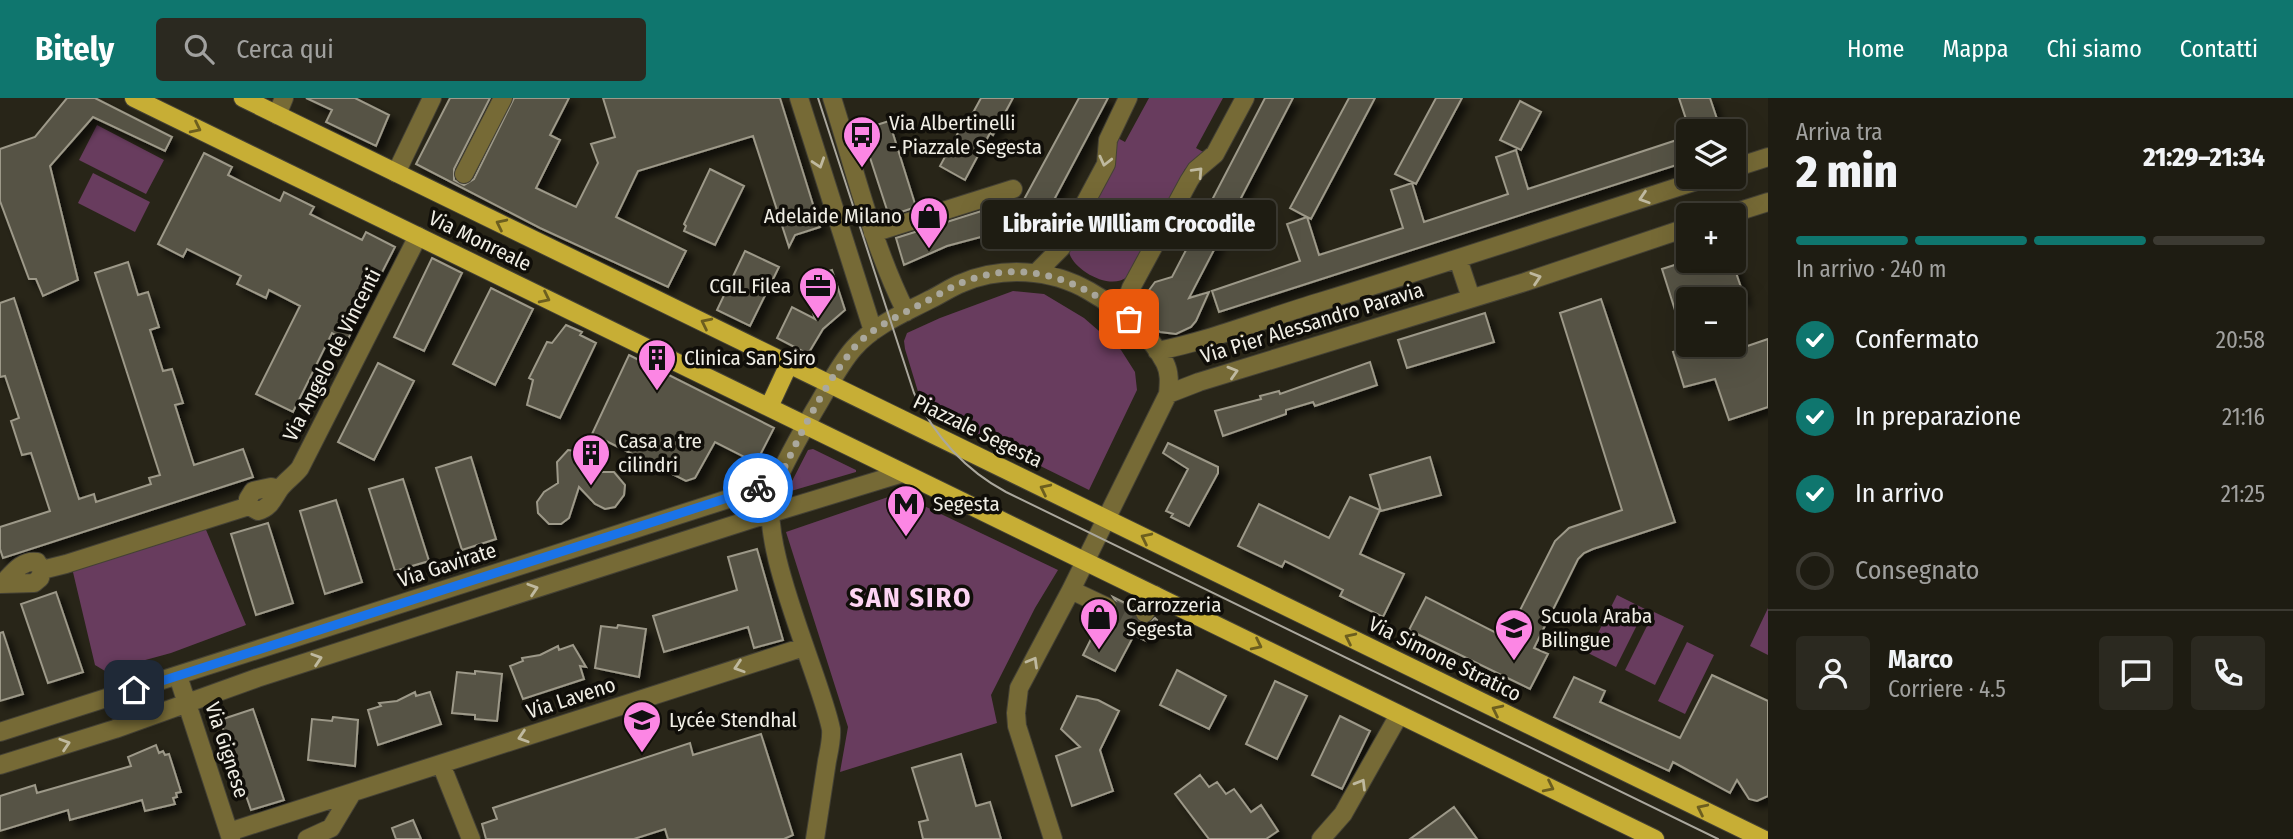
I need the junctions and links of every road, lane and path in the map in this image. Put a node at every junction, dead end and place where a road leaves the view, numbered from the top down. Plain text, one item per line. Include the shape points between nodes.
1 (134, 98) edge
2 (243, 98) edge
3 (432, 98) edge
4 (503, 98) edge
5 (799, 98) edge
6 (832, 98) edge
7 (1128, 98) edge
8 (1245, 98) edge
9 (281, 106) edge
10 (1768, 157) edge
11 (1746, 165) edge
12 (396, 173) junction
13 (464, 174) dead end
14 (1676, 188) edge
15 (1013, 189) dead end
16 (1768, 202) edge
17 (1746, 209) edge
18 (1676, 231) edge
19 (873, 233) junction
20 (418, 236) junction
21 (1458, 259) junction
22 (1037, 272) junction
23 (1471, 298) junction
24 (906, 312) junction
25 (1129, 319) junction
26 (873, 331) junction
27 (1157, 351) junction
28 (789, 364) junction
29 (830, 384) junction
30 (1168, 394) junction
31 (769, 407) junction
32 (806, 425) junction
33 (903, 473) junction
34 (775, 484) junction
35 (771, 514) junction
36 (1106, 519) junction
37 (1086, 562) junction
38 (1, 584) edge
39 (1071, 590) junction
40 (1155, 596) junction
41 (1107, 607) tunnel mouth
42 (1145, 613) dead end
43 (804, 647) junction
44 (246, 655) junction
45 (178, 676) junction
46 (252, 681) junction
47 (134, 690) junction
48 (188, 703) junction
49 (1399, 715) junction
50 (147, 717) junction
51 (0, 732) edge
52 (441, 764) junction
53 (0, 765) edge
54 (352, 793) junction
55 (230, 835) edge
56 (307, 839) edge
57 (471, 839) edge
58 (815, 839) edge
59 (1053, 839) edge
60 (1321, 839) edge
61 (1655, 839) edge
62 (1763, 839) edge

1 -> 20 main road, Via Monreale
2 - 9 main road, Via Monreale
3 - 12 street
4 - 13 street
5 -> 26 street
6 - 19 street
7 -> 22 street via 1111,129 1106,164 1061,248
25 -> 8 street via 1126,302 1131,288 1189,181 1215,154
9 - 12 main road, Via Monreale
10 - 11 street
28 -> 12 main road, Via Monreale
14 -> 21 street, Via Pier Alessandro Paravia
15 - 19 street
16 - 17 street
23 -> 18 street, Via Pier Alessandro Paravia
19 - 24 street
20 -> 31 main road, Via Monreale
20 - 38 street, Via Angelo de Vincenti via 293,478 279,489 253,491 248,506 42,570 34,583
21 - 23 street
21 - 27 street, Via Pier Alessandro Paravia
22 - 24 street via 962,282
22 - 25 street via 1086,289
30 -> 23 street, Via Pier Alessandro Paravia
24 - 26 street
25 - 27 street
26 - 29 street via 854,347
27 - 30 street via 1166,364
28 - 29 main road, Via Monreale
28 - 31 main road
29 - 32 street
36 -> 29 main road, Piazzale Segesta
30 - 36 street
31 - 32 main road, Via Monreale
32 - 33 main road
32 - 34 street
33 - 35 street
33 - 37 main road
34 - 35 street
34 - 44 street, Via Gavirate
35 - 43 street via 775,550
46 -> 35 street
36 - 37 street
62 -> 36 main road, Via Simone Stratico
37 - 39 street
37 - 40 main road
39 - 41 street
59 -> 39 street via 1016,713 1018,688
40 - 42 street
40 -> 49 main road
43 -> 52 street, Via Laveno
43 - 58 street via 831,732
44 - 45 street, Via Gavirate
44 - 46 street via 243,662
45 - 47 street, Via Gavirate
45 - 48 street, Via Gignese
46 - 48 street
47 - 50 street
47 - 51 street, Via Gavirate
48 - 50 street
48 - 55 street, Via Gignese
60 -> 49 street via 1343,814
49 -> 61 main road
53 -> 50 street
52 - 54 street, Via Laveno
52 - 57 street
54 - 55 street, Via Laveno
54 - 56 street via 331,828

